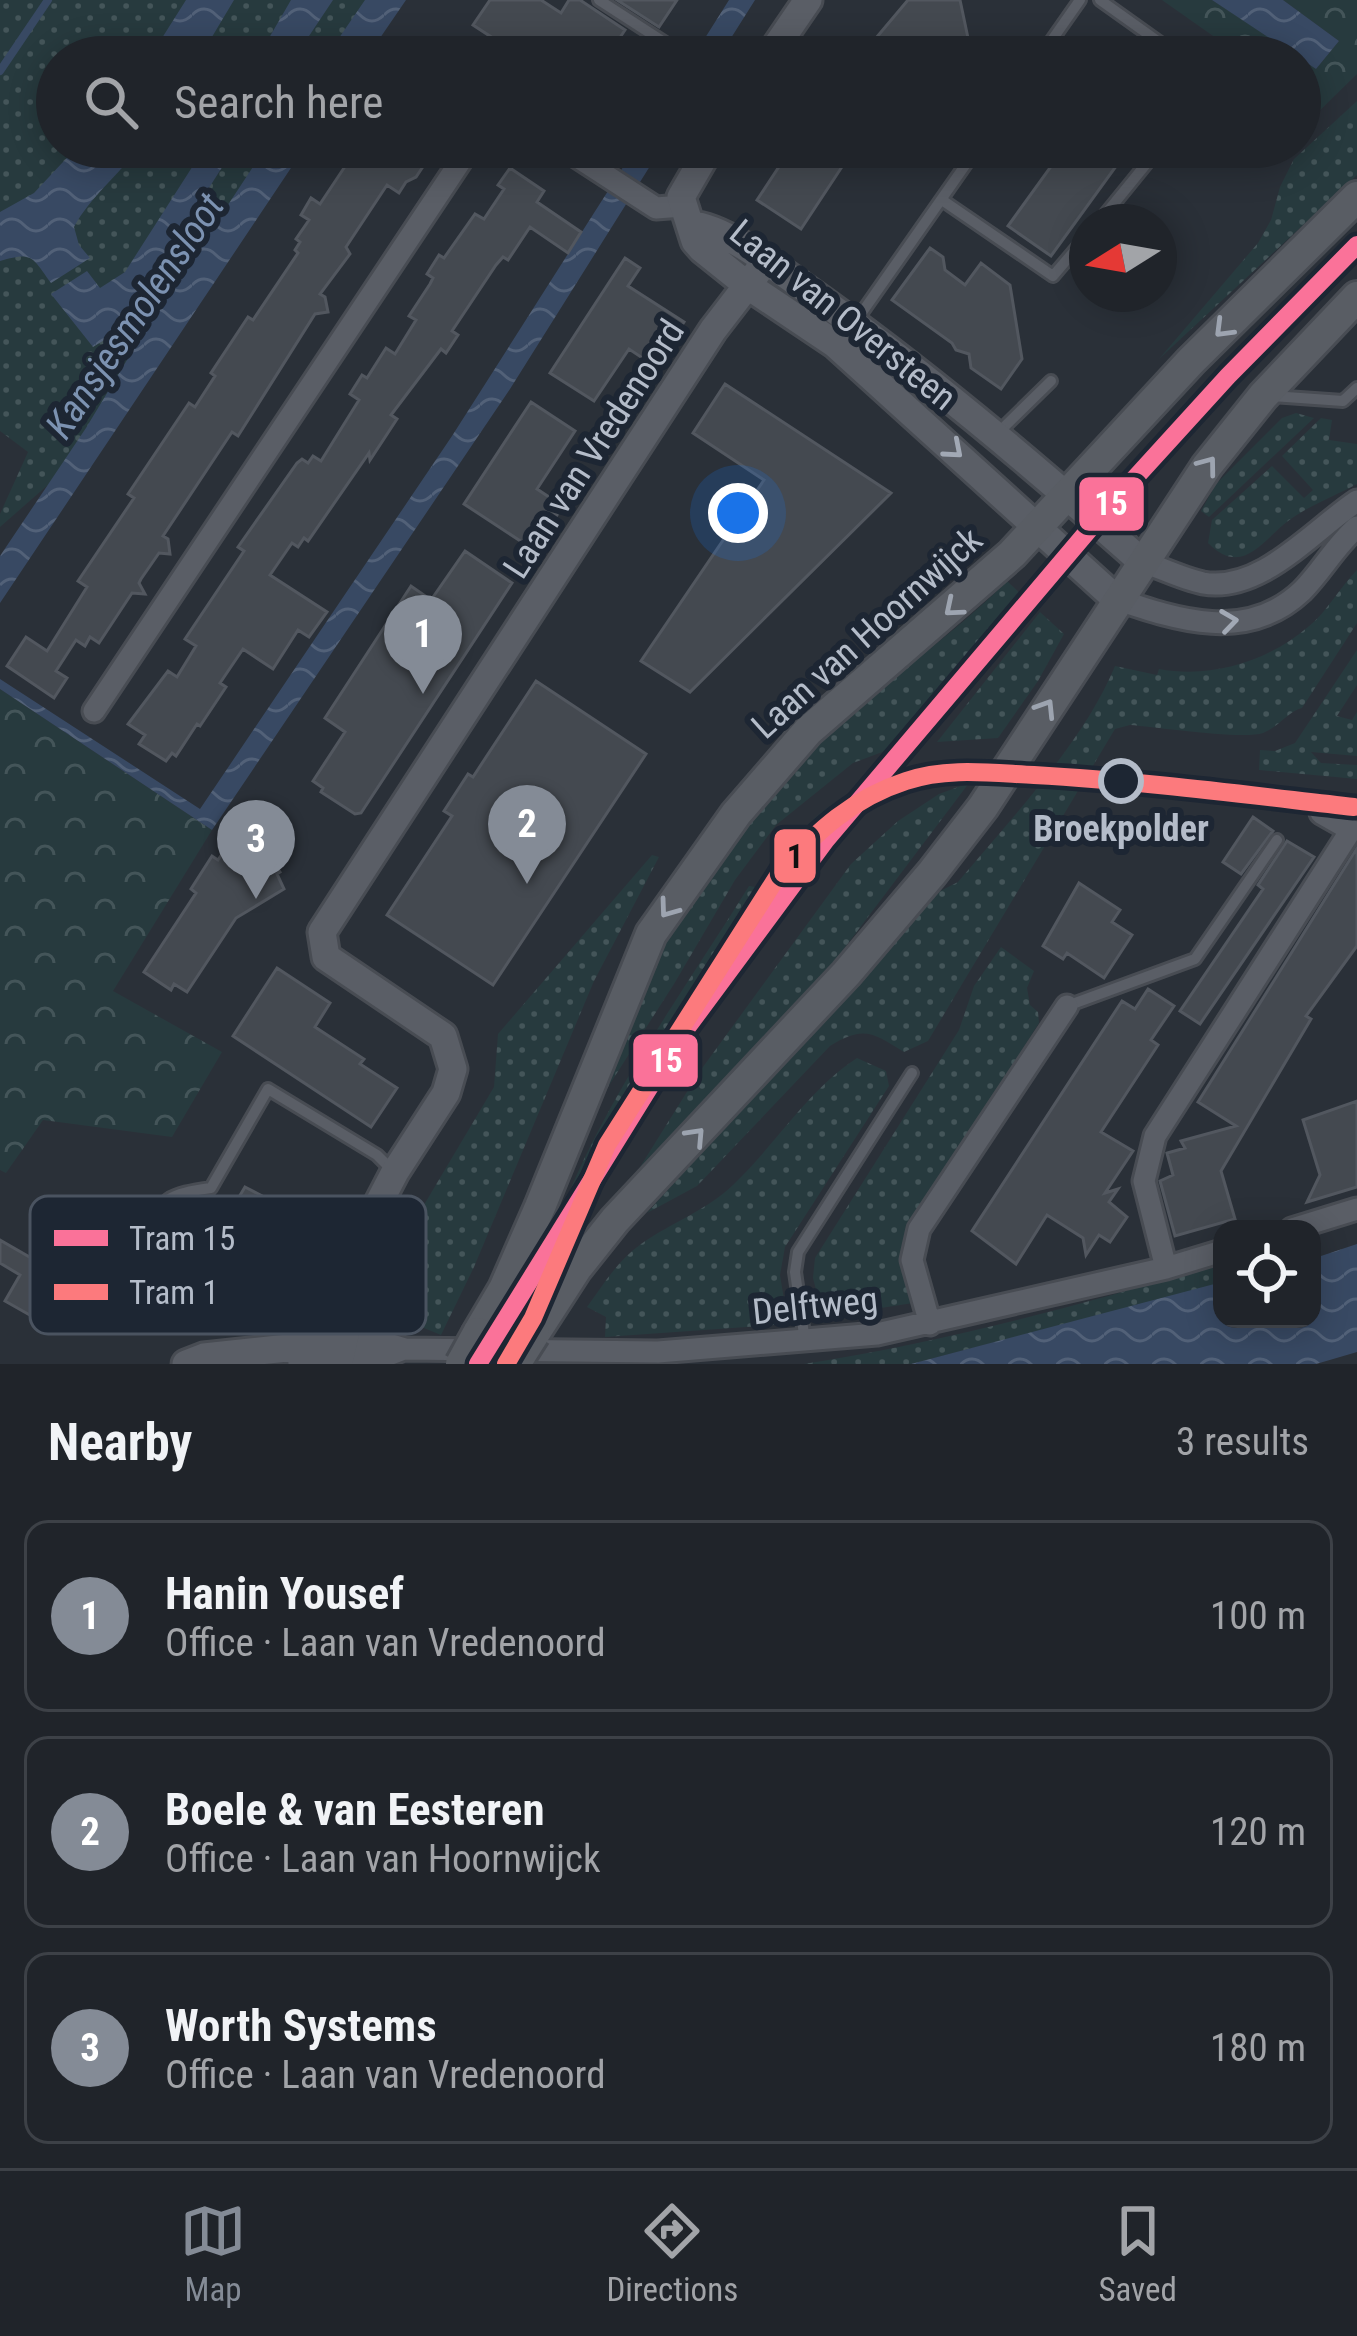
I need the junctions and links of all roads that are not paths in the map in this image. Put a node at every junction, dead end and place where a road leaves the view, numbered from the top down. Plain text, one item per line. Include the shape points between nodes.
1 (598, 0) edge
2 (1080, 0) edge
3 (1100, 0) edge
4 (798, 4) edge
5 (654, 36) edge
6 (780, 36) edge
7 (1055, 36) edge
8 (1151, 36) edge
9 (456, 168) edge
10 (594, 168) edge
11 (697, 168) edge
12 (964, 168) edge
13 (1144, 168) edge
14 (1357, 197) edge
15 (942, 200) junction
16 (1114, 204) edge
17 (687, 215) junction
18 (1069, 257) edge
19 (766, 261) junction
20 (747, 285) junction
21 (1357, 297) edge
22 (854, 323) junction
23 (1051, 381) dead end
24 (1357, 388) edge
25 (1263, 396) junction
26 (997, 434) junction
27 (1066, 494) junction
28 (1357, 501) edge
29 (1036, 527) junction
30 (1357, 527) edge
31 (1141, 561) junction
32 (1116, 599) junction
33 (94, 711) dead end
34 (1321, 813) dead end
35 (1277, 840) dead end
36 (1067, 1006) joint
37 (912, 1073) dead end
38 (395, 1172) junction
39 (172, 1196) edge
40 (382, 1196) edge
41 (1357, 1209) edge
42 (1321, 1220) edge
43 (1213, 1254) edge
44 (1166, 1268) junction
45 (930, 1324) junction
46 (806, 1341) junction
47 (320, 1355) edge
48 (186, 1364) edge
49 (461, 1364) edge
50 (515, 1364) edge

1 - 5 lane
2 - 7 lane
3 - 8 lane
4 - 6 street
9 - 33 street
10 - 17 street via 656,208
11 - 17 street via 685,187
12 - 15 lane
13 - 16 lane
14 -> 27 main road, Laan van Hoornwijck
15 - 18 lane via 1053,276
15 - 22 lane
17 - 19 street, Laan van Oversteen
17 - 20 street, Laan van Oversteen via 695,241
19 - 20 street, Laan van Vredenoord
19 - 22 street, Laan van Oversteen
20 -> 29 street, Laan van Oversteen via 835,344
20 - 38 street, Laan van Vredenoord via 322,932 326,957 443,1036 453,1070 446,1093
21 - 25 main road
22 - 26 street, Laan van Oversteen
23 - 26 lane
24 - 25 lane via 1343,401
31 -> 25 main road
26 - 27 street, Laan van Oversteen
27 - 29 main road, Laan van Hoornwijck
27 - 31 street, Laan van Oversteen
28 - 31 street via 1243,581 1207,584
29 - 32 street, Laan van Oversteen
29 -> 49 main road, Laan van Hoornwijck, bridge via 808,731 736,814 651,934 540,1207
32 -> 30 street via 1223,626 1266,614 1300,593
31 - 32 main road
50 -> 32 main road, bridge via 615,1220 932,873
34 - 44 street via 1351,830 1155,1136 1144,1181
35 - 36 lane via 1195,959
36 - 45 street via 920,1228 912,1260
37 - 46 lane via 797,1252
38 - 39 lane via 268,1089 212,1188
38 - 40 street
41 - 42 street
43 - 44 street, Delftweg
44 - 45 street, Delftweg
45 - 46 street, Delftweg
46 - 47 street, Delftweg via 658,1352 405,1349 382,1342
47 - 48 street

